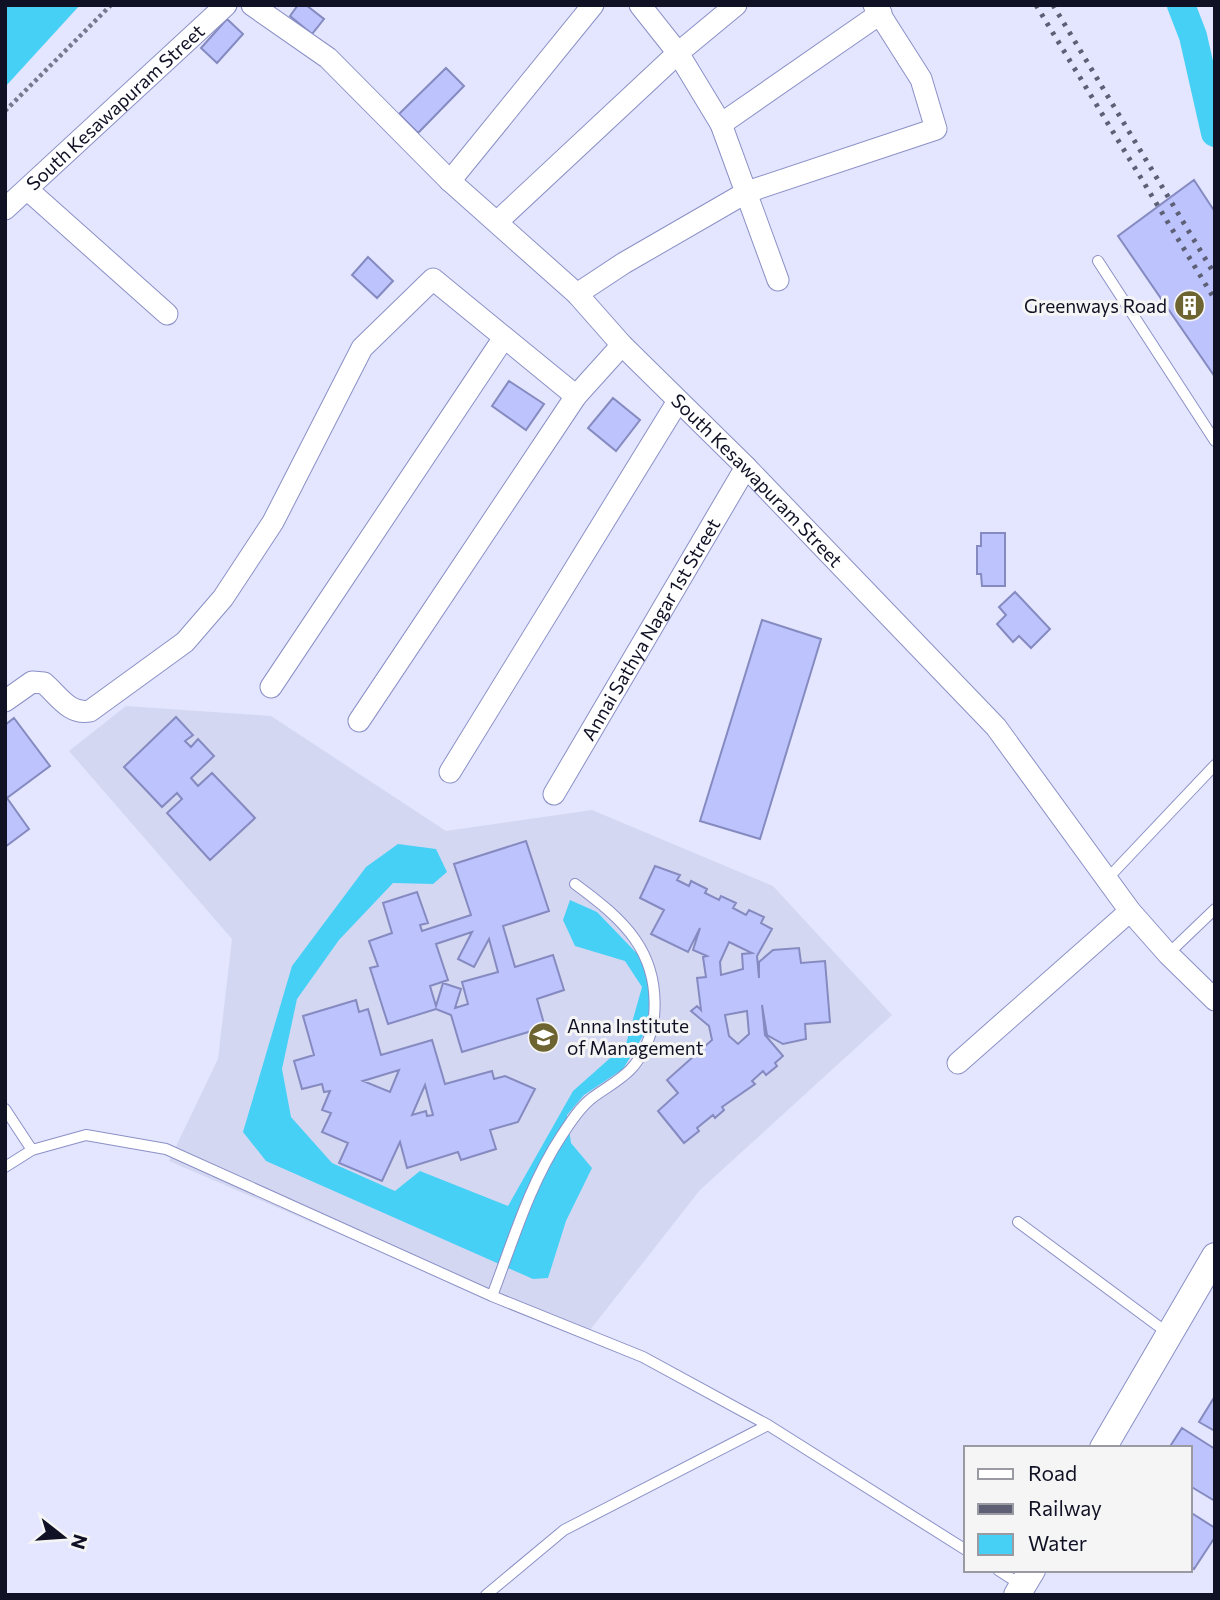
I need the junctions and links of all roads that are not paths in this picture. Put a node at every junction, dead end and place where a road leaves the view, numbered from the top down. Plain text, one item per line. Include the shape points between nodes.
1 (226, 5) edge
2 (252, 5) edge
3 (593, 5) edge
4 (640, 5) edge
5 (736, 5) edge
6 (877, 9) edge
7 (678, 53) junction
8 (721, 124) junction
9 (450, 181) junction
10 (28, 190) junction
11 (747, 192) junction
12 (5, 209) edge
13 (497, 222) junction
14 (1098, 261) dead end
15 (778, 280) dead end
16 (577, 294) junction
17 (167, 314) dead end
18 (503, 339) junction
19 (622, 345) junction
20 (576, 396) junction
21 (678, 401) junction
22 (1215, 441) edge
23 (746, 467) junction
24 (271, 687) dead end
25 (5, 701) edge
26 (359, 721) dead end
27 (1215, 765) edge
28 (450, 772) dead end
29 (554, 794) dead end
30 (1108, 877) junction
31 (575, 884) dead end
32 (1215, 909) edge
33 (1130, 911) junction
34 (1168, 954) junction
35 (1215, 1000) edge
36 (958, 1063) dead end
37 (5, 1109) edge
38 (32, 1150) junction
39 (5, 1167) edge
40 (1018, 1222) dead end
41 (1215, 1256) edge
42 (492, 1296) junction
43 (1169, 1334) junction
44 (768, 1425) junction
45 (1104, 1446) edge
46 (964, 1549) edge
47 (1002, 1572) edge
48 (1024, 1584) edge
49 (486, 1595) edge

1 - 10 street, South Kesawapuram Street
2 - 9 street, South Kesawapuram Street via 328,58
3 - 9 street
4 - 7 street
5 - 7 street
6 - 8 street
6 - 11 street via 921,79 936,129
7 - 8 street
7 - 13 street
8 - 11 street
9 - 13 street, South Kesawapuram Street
10 - 12 street, South Kesawapuram Street
10 - 17 street
11 - 15 street
11 - 16 street
13 - 16 street, South Kesawapuram Street
14 - 22 lane
16 - 19 street, South Kesawapuram Street
18 - 20 street
18 - 24 street
18 - 25 street via 433,279 362,348 273,522 223,598 185,642 90,711 82,713 66,706 44,683 32,682
19 - 20 street
19 - 21 street, South Kesawapuram Street
20 - 26 street
21 - 23 street, South Kesawapuram Street
21 - 28 street
23 - 29 street, Annai Sathya Nagar 1st Street
23 - 30 street, South Kesawapuram Street via 996,727
27 - 30 lane
30 - 33 street, South Kesawapuram Street
31 - 42 lane via 607,907 637,941 653,972 653,1028 630,1070 589,1100 575,1117 525,1203
32 - 34 lane
33 - 34 street, South Kesawapuram Street
33 - 36 street
34 - 35 street, South Kesawapuram Street
37 - 38 lane
38 - 39 lane
38 - 42 lane via 86,1135 166,1149
40 - 43 lane
41 - 43 street
42 - 44 lane via 643,1357
43 - 45 street
44 - 46 lane
44 - 49 lane via 564,1530
47 - 48 lane

